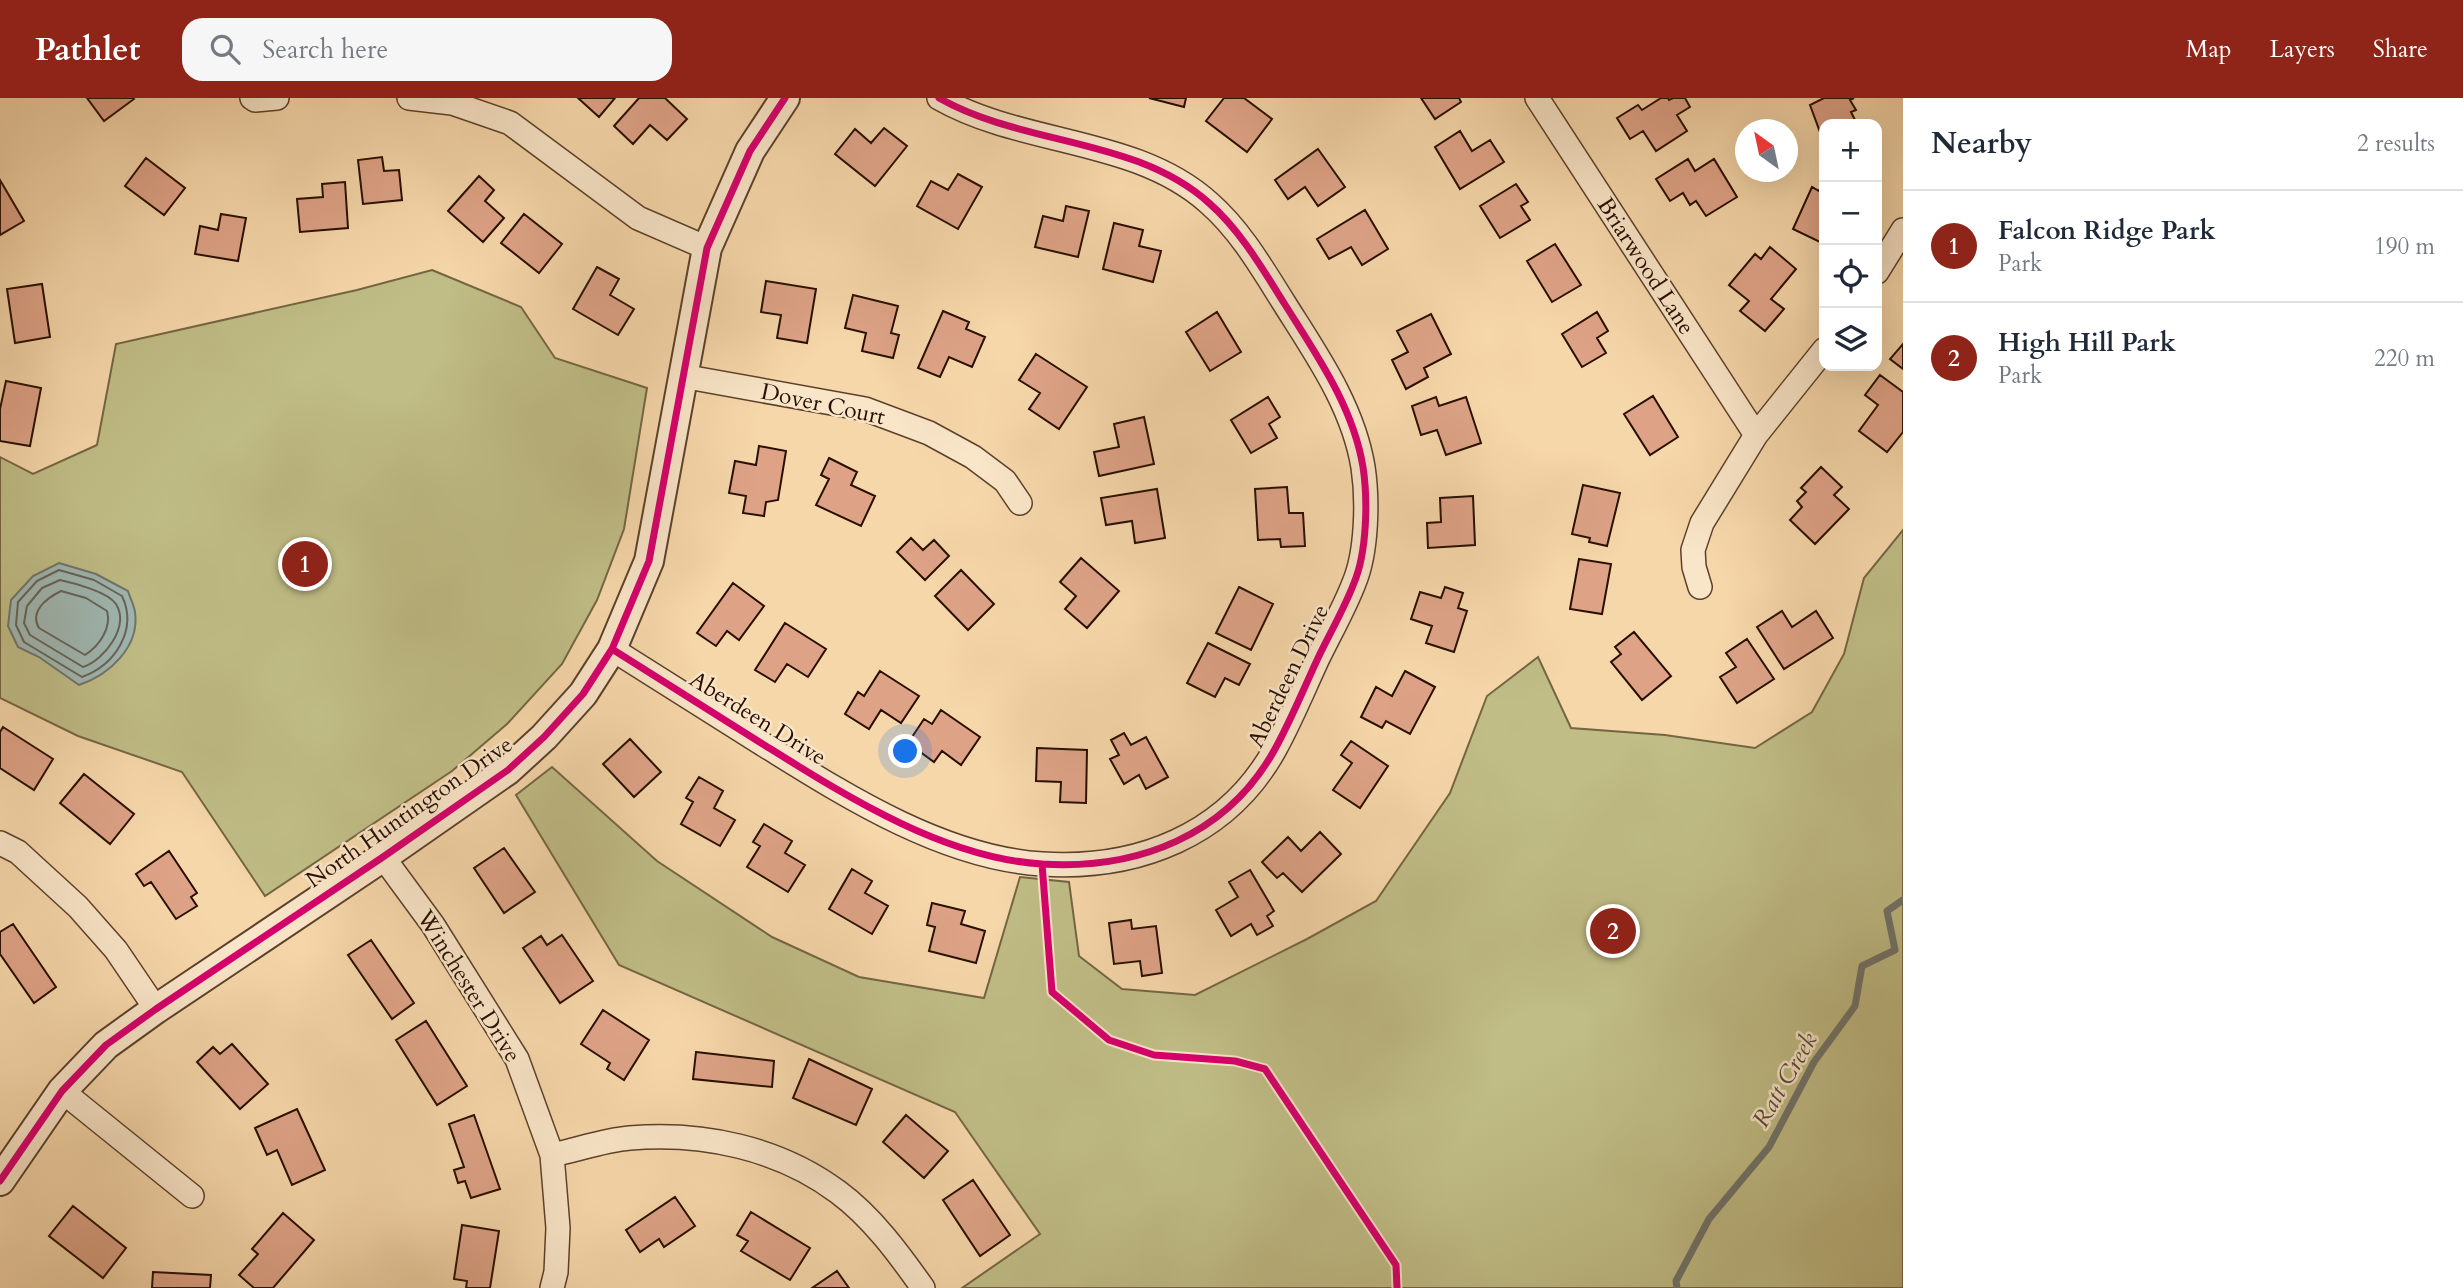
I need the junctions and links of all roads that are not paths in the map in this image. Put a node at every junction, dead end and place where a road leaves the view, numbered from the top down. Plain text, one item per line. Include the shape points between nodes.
1 (252, 98) edge
2 (277, 98) edge
3 (409, 98) edge
4 (785, 98) edge
5 (939, 98) edge
6 (1537, 98) edge
7 (1903, 230) edge
8 (707, 248) junction
9 (1882, 264) edge
10 (1819, 356) edge
11 (682, 376) junction
12 (1756, 435) junction
13 (1020, 503) dead end
14 (1700, 587) dead end
15 (612, 649) junction
16 (0, 843) edge
17 (383, 857) junction
18 (156, 1009) junction
19 (62, 1091) junction
20 (552, 1155) junction
21 (0, 1181) edge
22 (192, 1196) dead end
23 (552, 1288) edge
24 (923, 1288) edge

1 - 2 street
3 - 8 street via 452,103 510,123 638,218
4 - 8 street, North Huntington Drive via 750,151
5 - 15 street, Aberdeen Drive via 999,125 1131,159 1190,188 1242,239 1329,374 1357,439 1364,472 1364,543 1356,579 1274,751 1250,786 1221,814 1166,847 1132,859 1095,864 1007,860 902,824 839,792
6 - 12 street, Briarwood Lane
7 - 9 street
8 - 11 street, North Huntington Drive
10 - 12 street
11 - 13 street, Dover Court via 865,409 929,433 992,469
11 - 15 street, North Huntington Drive via 649,561
12 - 14 street via 1702,523 1693,550
15 - 17 street, North Huntington Drive via 583,694 517,762
16 - 18 street via 18,852 78,907 116,950
17 - 18 street, North Huntington Drive
17 - 20 street, Winchester Drive via 433,925 517,1059
18 - 19 street, North Huntington Drive via 106,1045
19 - 21 street, North Huntington Drive
19 - 22 street
20 - 23 street, Winchester Drive via 558,1228
20 - 24 street via 629,1138 678,1137 710,1139 780,1160 839,1193 869,1219

